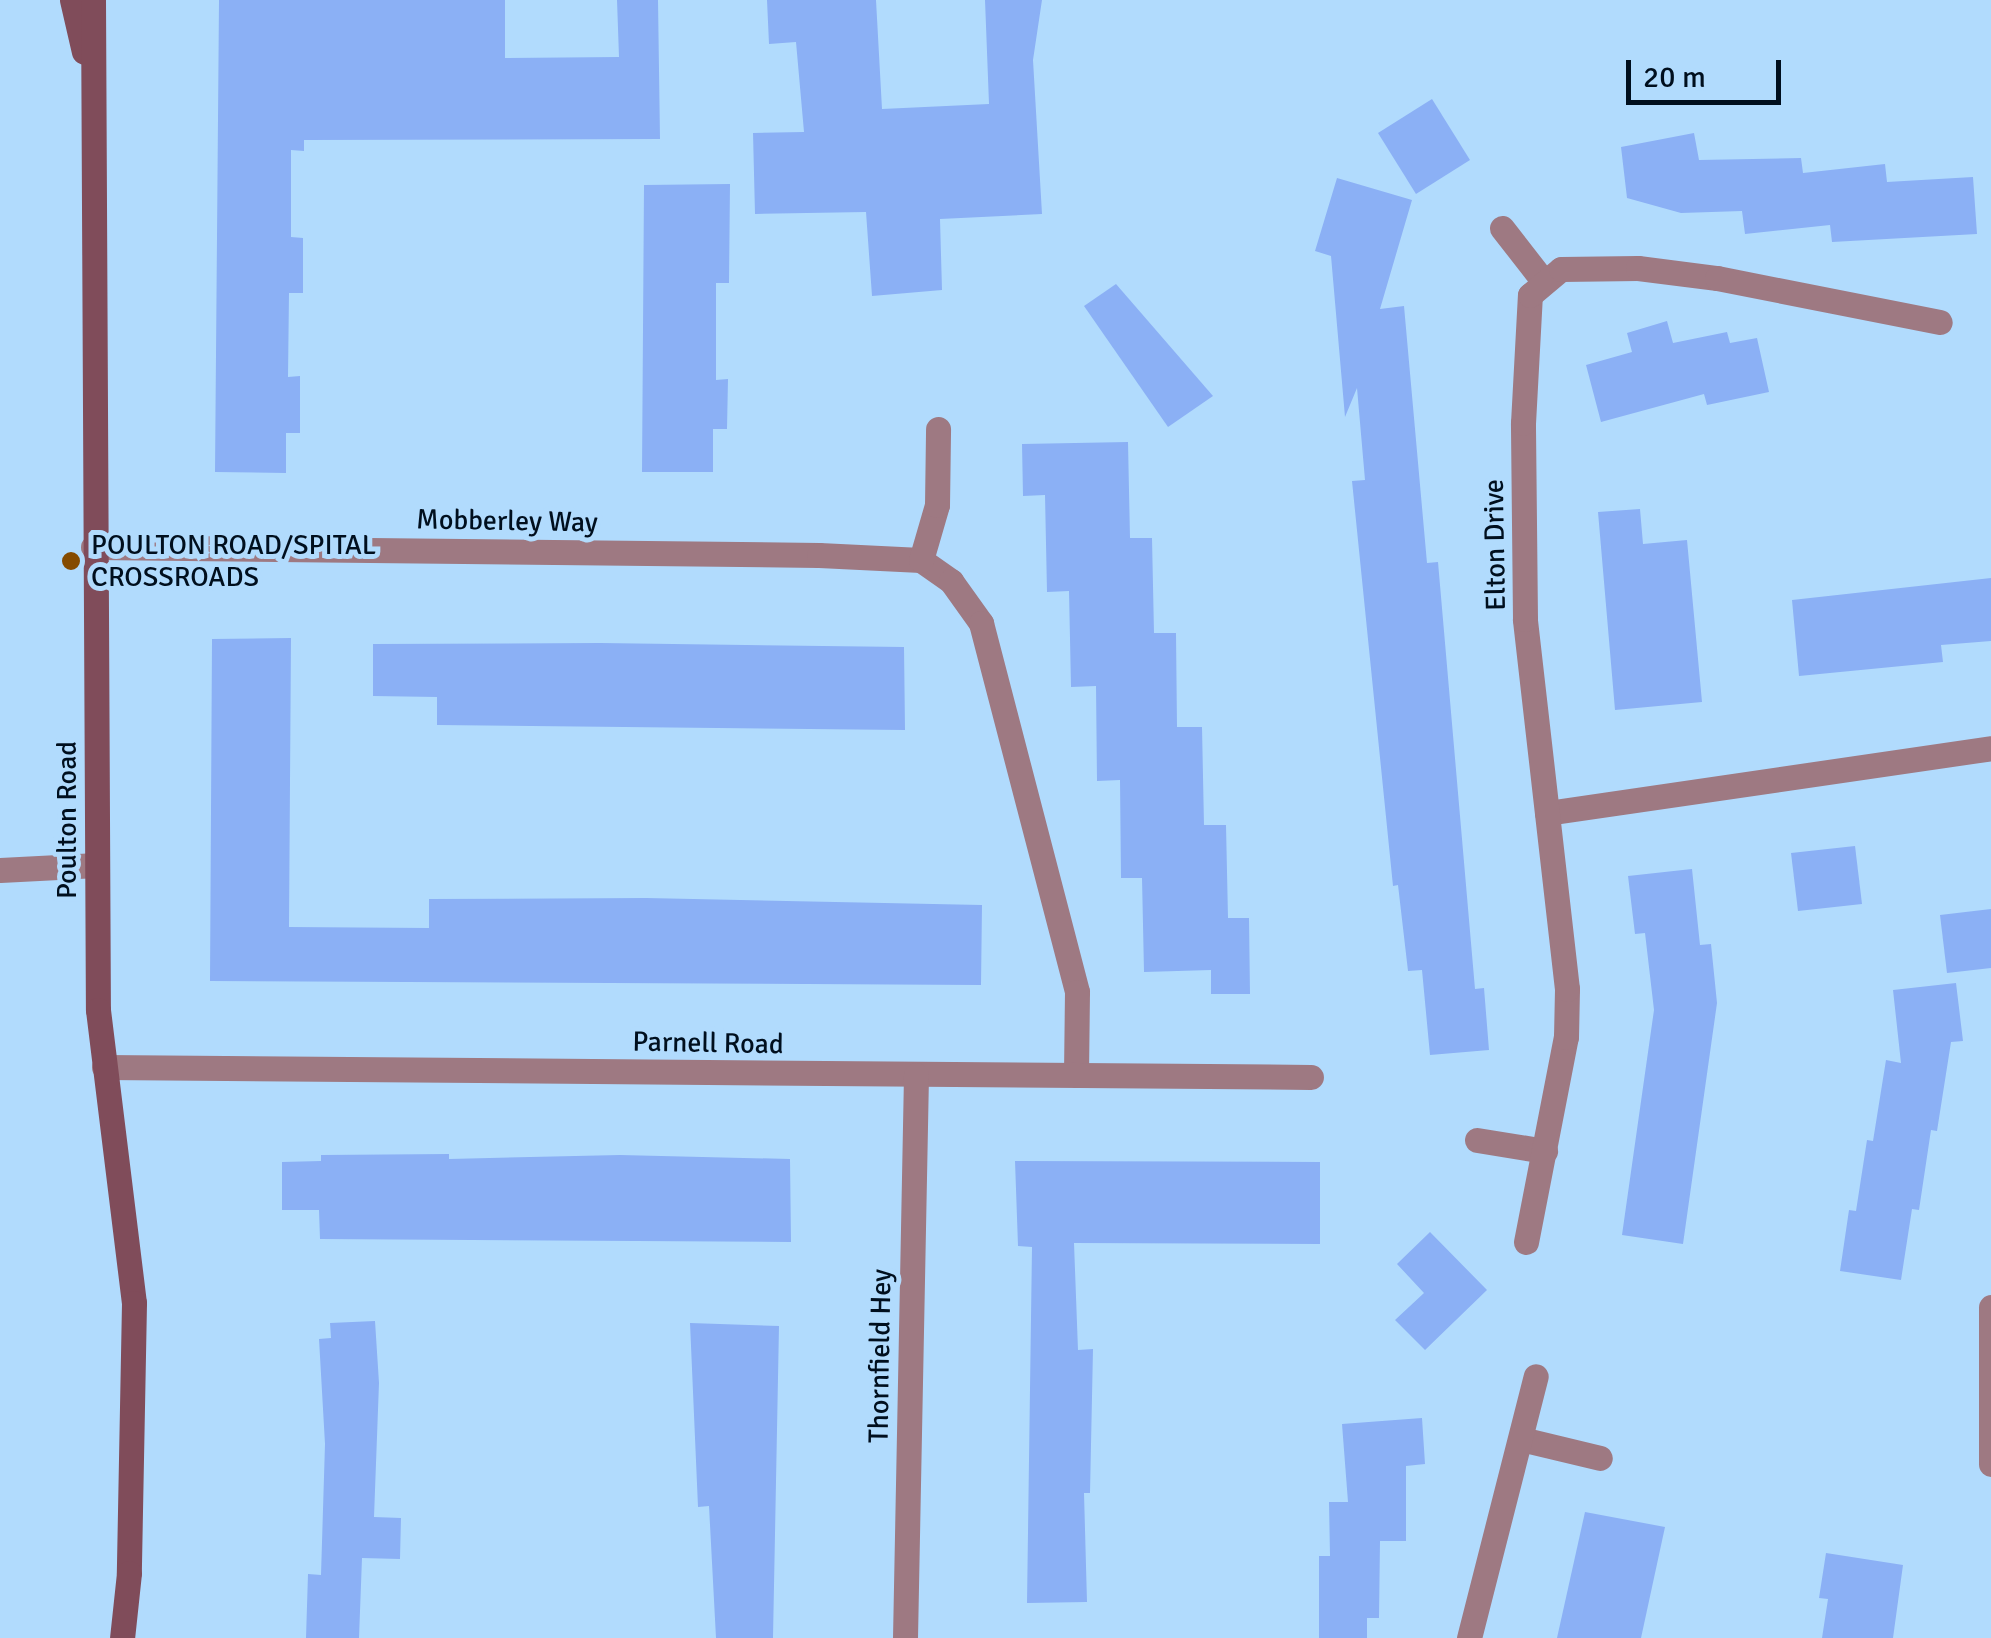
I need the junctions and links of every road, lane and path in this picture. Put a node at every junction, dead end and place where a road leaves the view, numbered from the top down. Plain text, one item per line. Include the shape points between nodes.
1 (72, 0) edge
2 (94, 0) edge
3 (95, 101) junction
4 (1502, 228) dead end
5 (1544, 282) junction
6 (1940, 322) dead end
7 (938, 429) dead end
8 (93, 547) junction
9 (921, 560) junction
10 (1991, 748) edge
11 (1547, 813) junction
12 (97, 865) junction
13 (0, 870) edge
14 (104, 1067) junction
15 (916, 1074) junction
16 (1076, 1075) junction
17 (1311, 1077) dead end
18 (1477, 1140) dead end
19 (1546, 1151) junction
20 (1526, 1242) dead end
21 (1991, 1307) edge
22 (1536, 1376) dead end
23 (1521, 1439) junction
24 (1600, 1458) dead end
25 (1991, 1464) edge
26 (122, 1638) edge
27 (905, 1638) edge
28 (1469, 1638) edge

1 - 3 street
2 - 3 street, Poulton Road
3 - 8 street, Poulton Road
4 - 5 street
5 - 6 street via 1561,269 1638,268
5 - 11 street, Elton Drive via 1530,294 1523,424 1525,620
7 - 9 street via 937,505
8 - 9 street, Mobberley Way
8 - 12 street, Poulton Road
9 - 16 street via 951,581 981,623 1077,992
10 - 11 street
11 - 19 street, Elton Drive via 1567,989 1566,1038
12 - 13 street
12 - 14 street, Poulton Road
14 - 15 street, Parnell Road
14 - 26 street, Poulton Road via 134,1303
15 - 16 street, Parnell Road
15 - 27 street, Thornfield Hey
16 - 17 street, Parnell Road
18 - 19 street
19 - 20 street, Elton Drive
21 - 25 street
22 - 23 street
23 - 24 street
23 - 28 street

